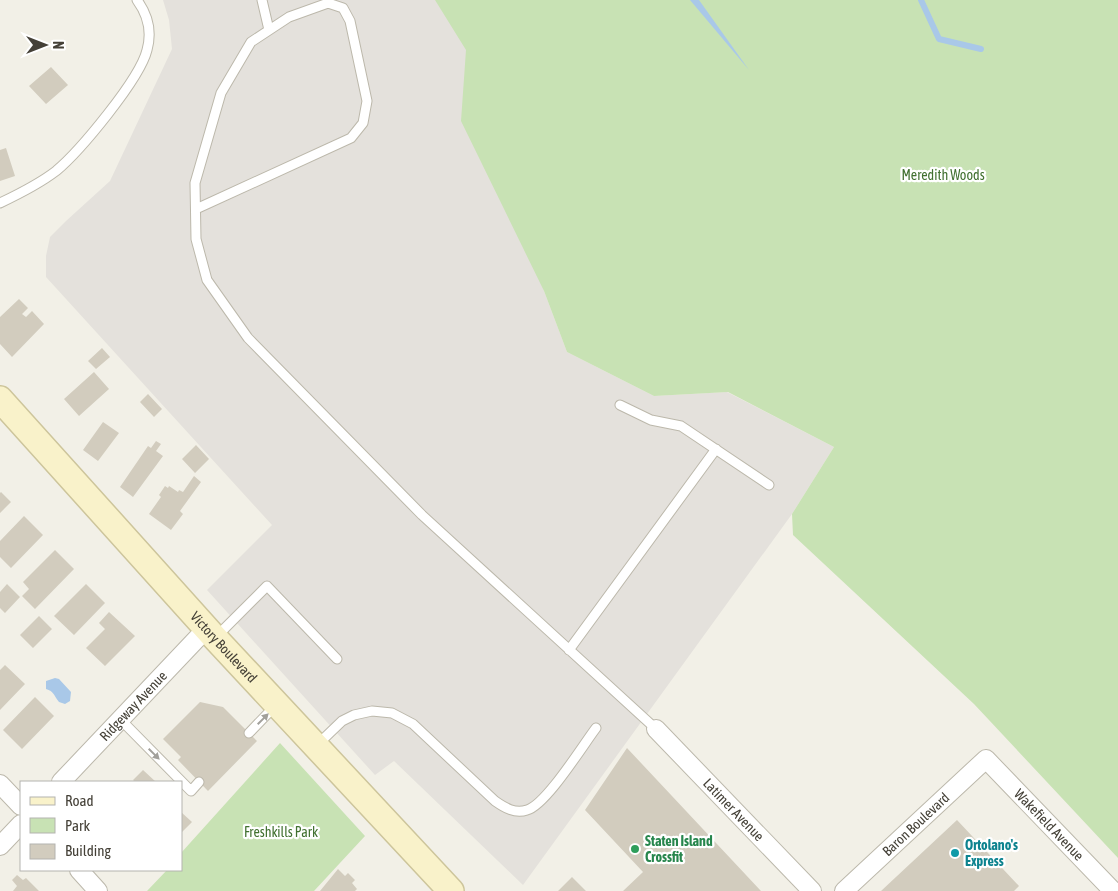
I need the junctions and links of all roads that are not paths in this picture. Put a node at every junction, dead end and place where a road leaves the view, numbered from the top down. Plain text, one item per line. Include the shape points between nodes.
1 (137, 0) edge
2 (262, 0) edge
3 (269, 30) junction
4 (0, 203) edge
5 (196, 209) junction
6 (0, 399) edge
7 (620, 405) dead end
8 (716, 448) junction
9 (769, 485) dead end
10 (211, 633) junction
11 (569, 650) junction
12 (337, 658) dead end
13 (278, 704) junction
14 (120, 719) junction
15 (596, 728) dead end
16 (656, 729) joint
17 (249, 733) dead end
18 (316, 746) junction
19 (986, 759) joint
20 (61, 781) edge
21 (180, 781) edge
22 (199, 782) dead end
23 (182, 783) edge
24 (0, 784) edge
25 (20, 805) edge
26 (20, 825) edge
27 (0, 846) edge
28 (80, 871) edge
29 (98, 891) edge
30 (451, 891) edge
31 (812, 891) edge
32 (844, 891) edge
33 (1112, 891) edge

1 - 4 lane via 148,22 149,34 147,50 135,75 108,114 71,156 56,170
2 - 3 lane
3 - 5 lane via 251,42 221,93 195,183
3 - 5 lane via 289,17 328,3 343,8 350,21 367,101 363,123 351,138
5 - 11 lane via 196,239 207,280 248,338 422,514
6 - 10 main road, Victory Boulevard
7 - 8 lane via 651,420 681,426
8 - 9 lane
8 - 11 lane
10 - 12 lane via 267,586
10 - 13 main road, Victory Boulevard
10 - 14 street, Ridgeway Avenue
11 - 16 lane
17 -> 13 lane
13 - 18 main road, Victory Boulevard
14 - 20 street, Ridgeway Avenue
14 -> 21 lane
15 - 18 lane via 549,792 528,810 518,811 506,809 413,724 392,713 372,711 354,715 342,721
16 - 31 street, Latimer Avenue
18 - 30 main road, Victory Boulevard
19 - 32 street, Baron Boulevard
19 - 33 street, Wakefield Avenue
23 -> 22 lane via 190,791
24 - 25 street
26 - 27 street
28 - 29 street

